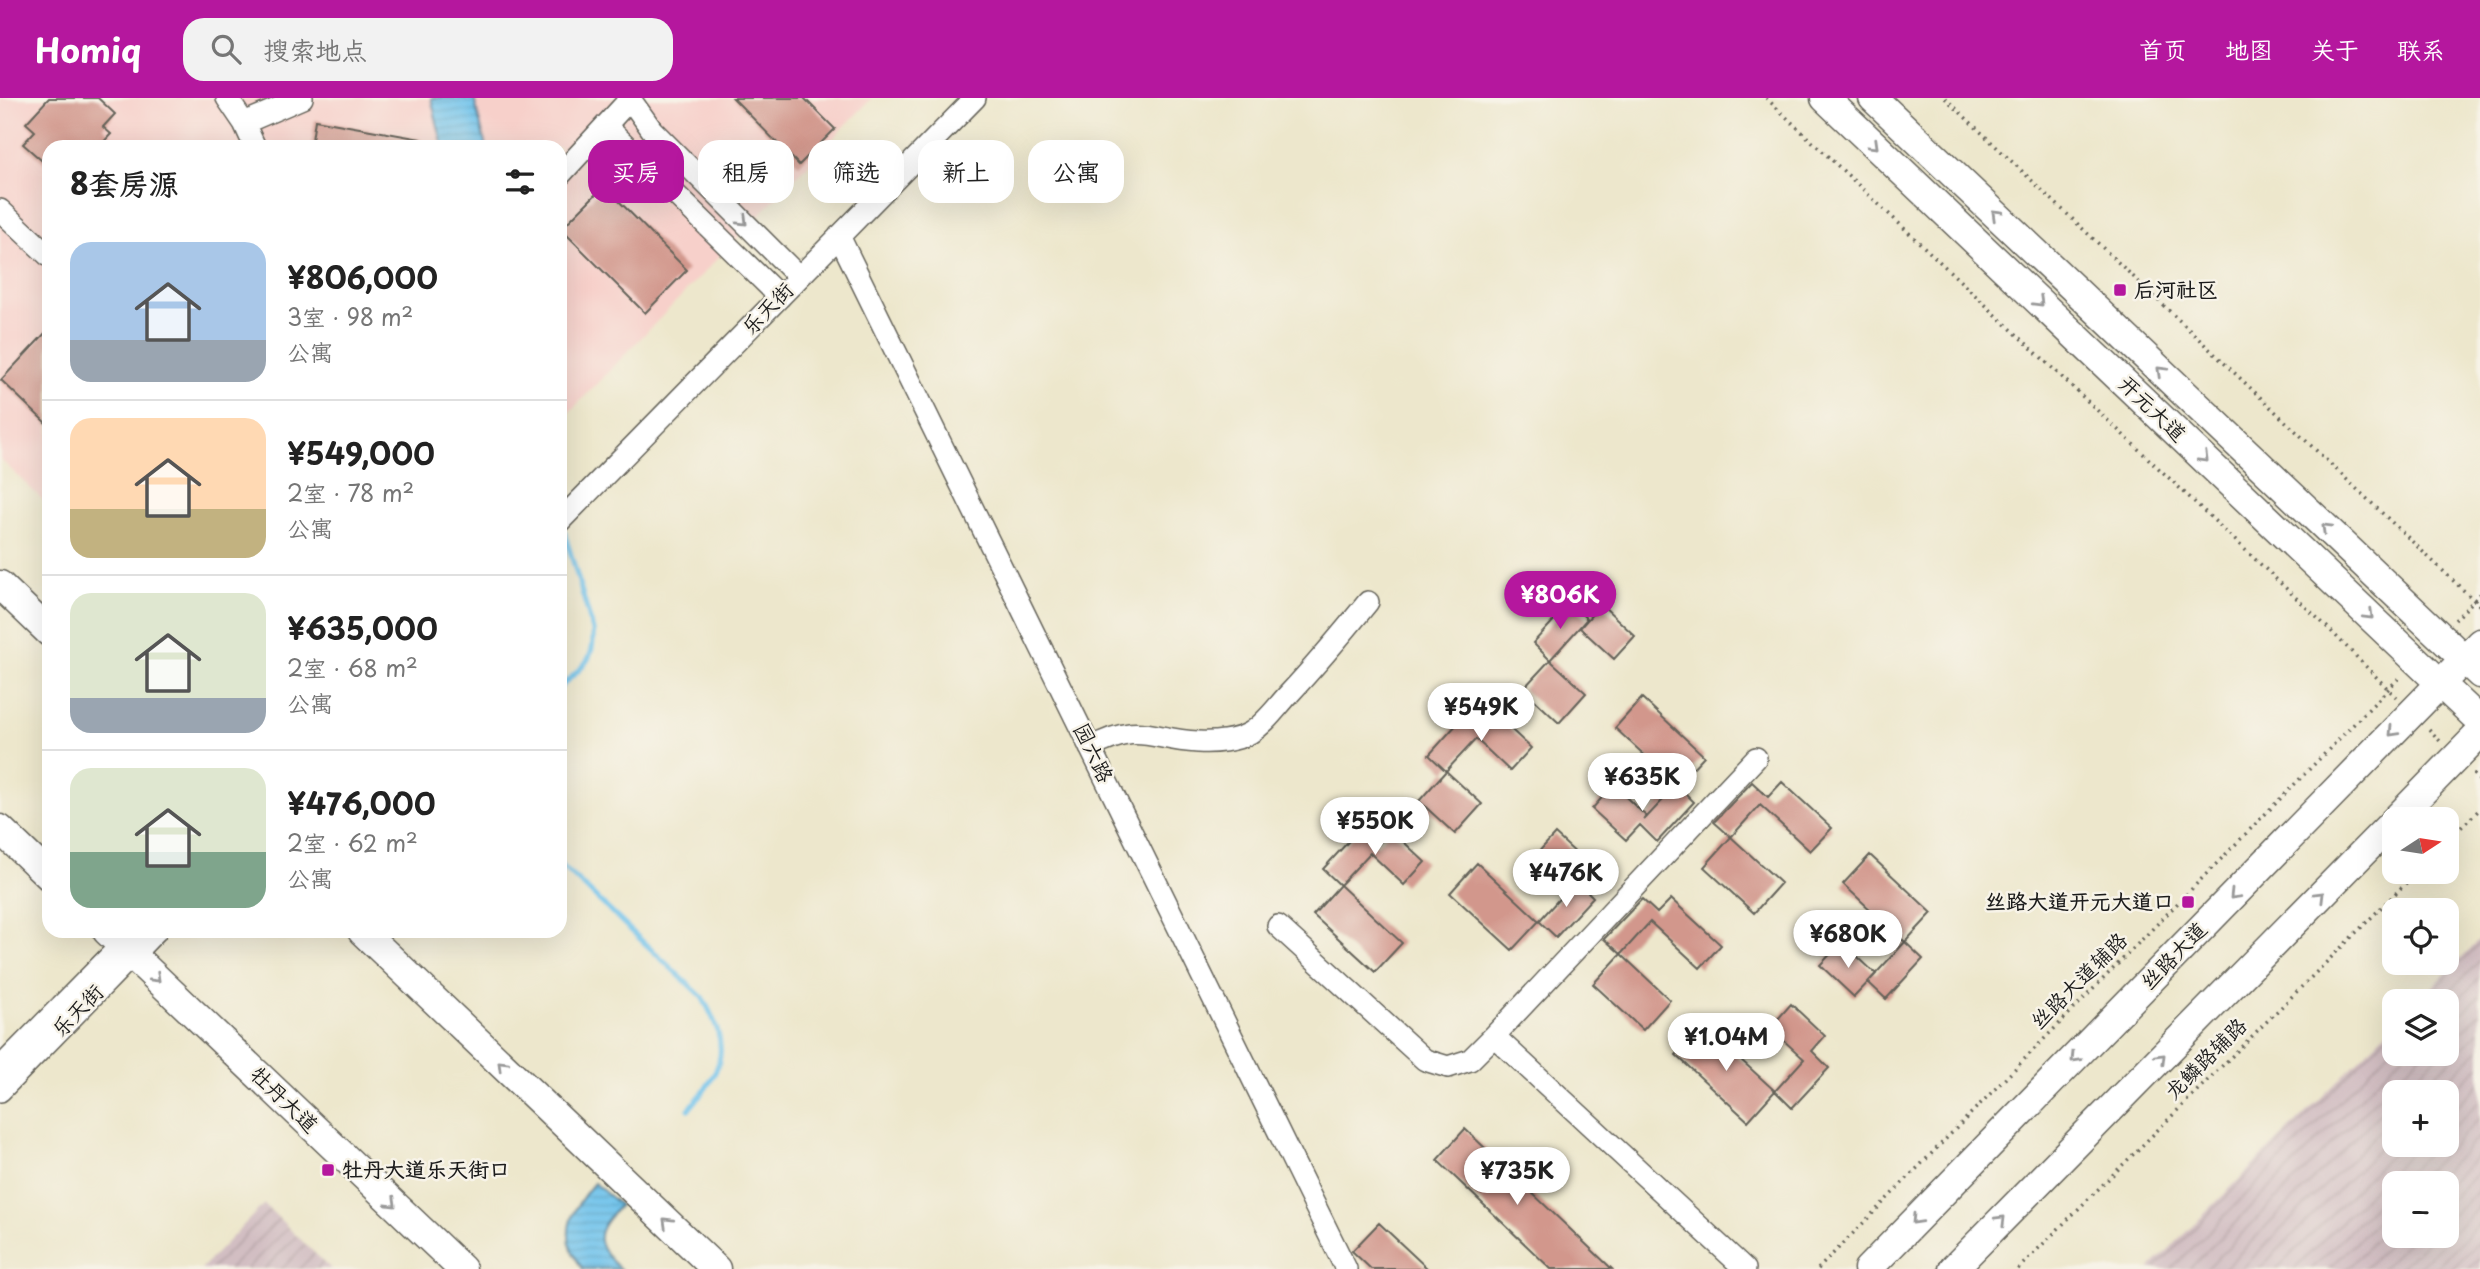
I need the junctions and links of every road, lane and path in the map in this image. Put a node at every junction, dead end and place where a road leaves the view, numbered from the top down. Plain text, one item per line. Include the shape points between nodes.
1 (227, 98) edge
2 (302, 98) edge
3 (957, 98) edge
4 (975, 98) edge
5 (1766, 98) edge
6 (1873, 98) edge
7 (1945, 98) edge
8 (630, 99) edge
9 (1836, 102) edge
10 (244, 123) junction
11 (606, 126) junction
12 (252, 140) edge
13 (567, 168) edge
14 (0, 210) edge
15 (839, 236) junction
16 (42, 249) edge
17 (794, 272) junction
18 (775, 292) junction
19 (567, 493) edge
20 (567, 514) edge
21 (0, 585) edge
22 (2480, 594) edge
23 (2474, 600) junction
24 (1368, 603) dead end
25 (2480, 606) edge
26 (42, 625) edge
27 (2440, 636) junction
28 (2475, 659) edge
29 (2416, 660) junction
30 (2441, 683) junction
31 (2388, 689) junction
32 (2412, 713) junction
33 (2480, 721) edge
34 (2480, 733) edge
35 (1090, 748) junction
36 (2456, 757) junction
37 (1756, 758) dead end
38 (2480, 781) edge
39 (2408, 807) edge
40 (2480, 809) edge
41 (0, 829) edge
42 (2459, 829) edge
43 (2382, 833) edge
44 (42, 869) edge
45 (2405, 884) edge
46 (1279, 926) dead end
47 (369, 938) edge
48 (124, 940) edge
49 (1494, 1036) junction
50 (0, 1068) edge
51 (0, 1091) edge
52 (462, 1269) edge
53 (716, 1269) edge
54 (1346, 1269) edge
55 (1745, 1269) edge
56 (1818, 1269) edge
57 (1868, 1269) edge
58 (1953, 1269) edge
59 (2018, 1269) edge

1 - 10 street
2 - 10 street
3 - 17 street, 乐天街
4 - 15 street, 乐天街
5 - 31 path
27 -> 6 main road, 开元大道
7 - 23 path
8 - 11 street
8 -> 17 street via 652,130
9 -> 29 main road, 开元大道
10 - 12 street
11 - 13 street
11 - 18 street
14 - 16 street
15 - 17 street, 乐天街
15 - 35 street, 园六路
17 - 18 street, 乐天街
18 - 19 street, 乐天街
18 - 20 street, 乐天街
21 - 26 main road
22 - 23 path
23 - 25 path
23 - 27 path
24 - 35 street via 1248,734 1200,742 1139,732 1113,736
27 - 28 main road, 开元大道
28 - 30 main road, 丝路大道
29 - 30 main road, 开元大道
29 - 31 path, 丝路大道辅路
30 - 32 main road, 丝路大道
30 - 33 main road, 开元大道
31 - 32 path
31 - 56 path, 丝路大道辅路
32 - 36 path
32 -> 57 main road, 丝路大道
34 - 36 main road
35 - 54 street, 园六路
36 - 38 path
36 - 39 main road
37 - 49 street
40 - 42 path
41 - 44 main road
58 -> 43 main road
45 - 59 path, 龙鳞路辅路
46 - 49 street via 1425,1060 1448,1067 1470,1060
53 -> 47 main road
48 - 50 street, 乐天街
48 - 51 street, 乐天街
48 -> 52 main road, 牡丹大道
49 - 55 street

